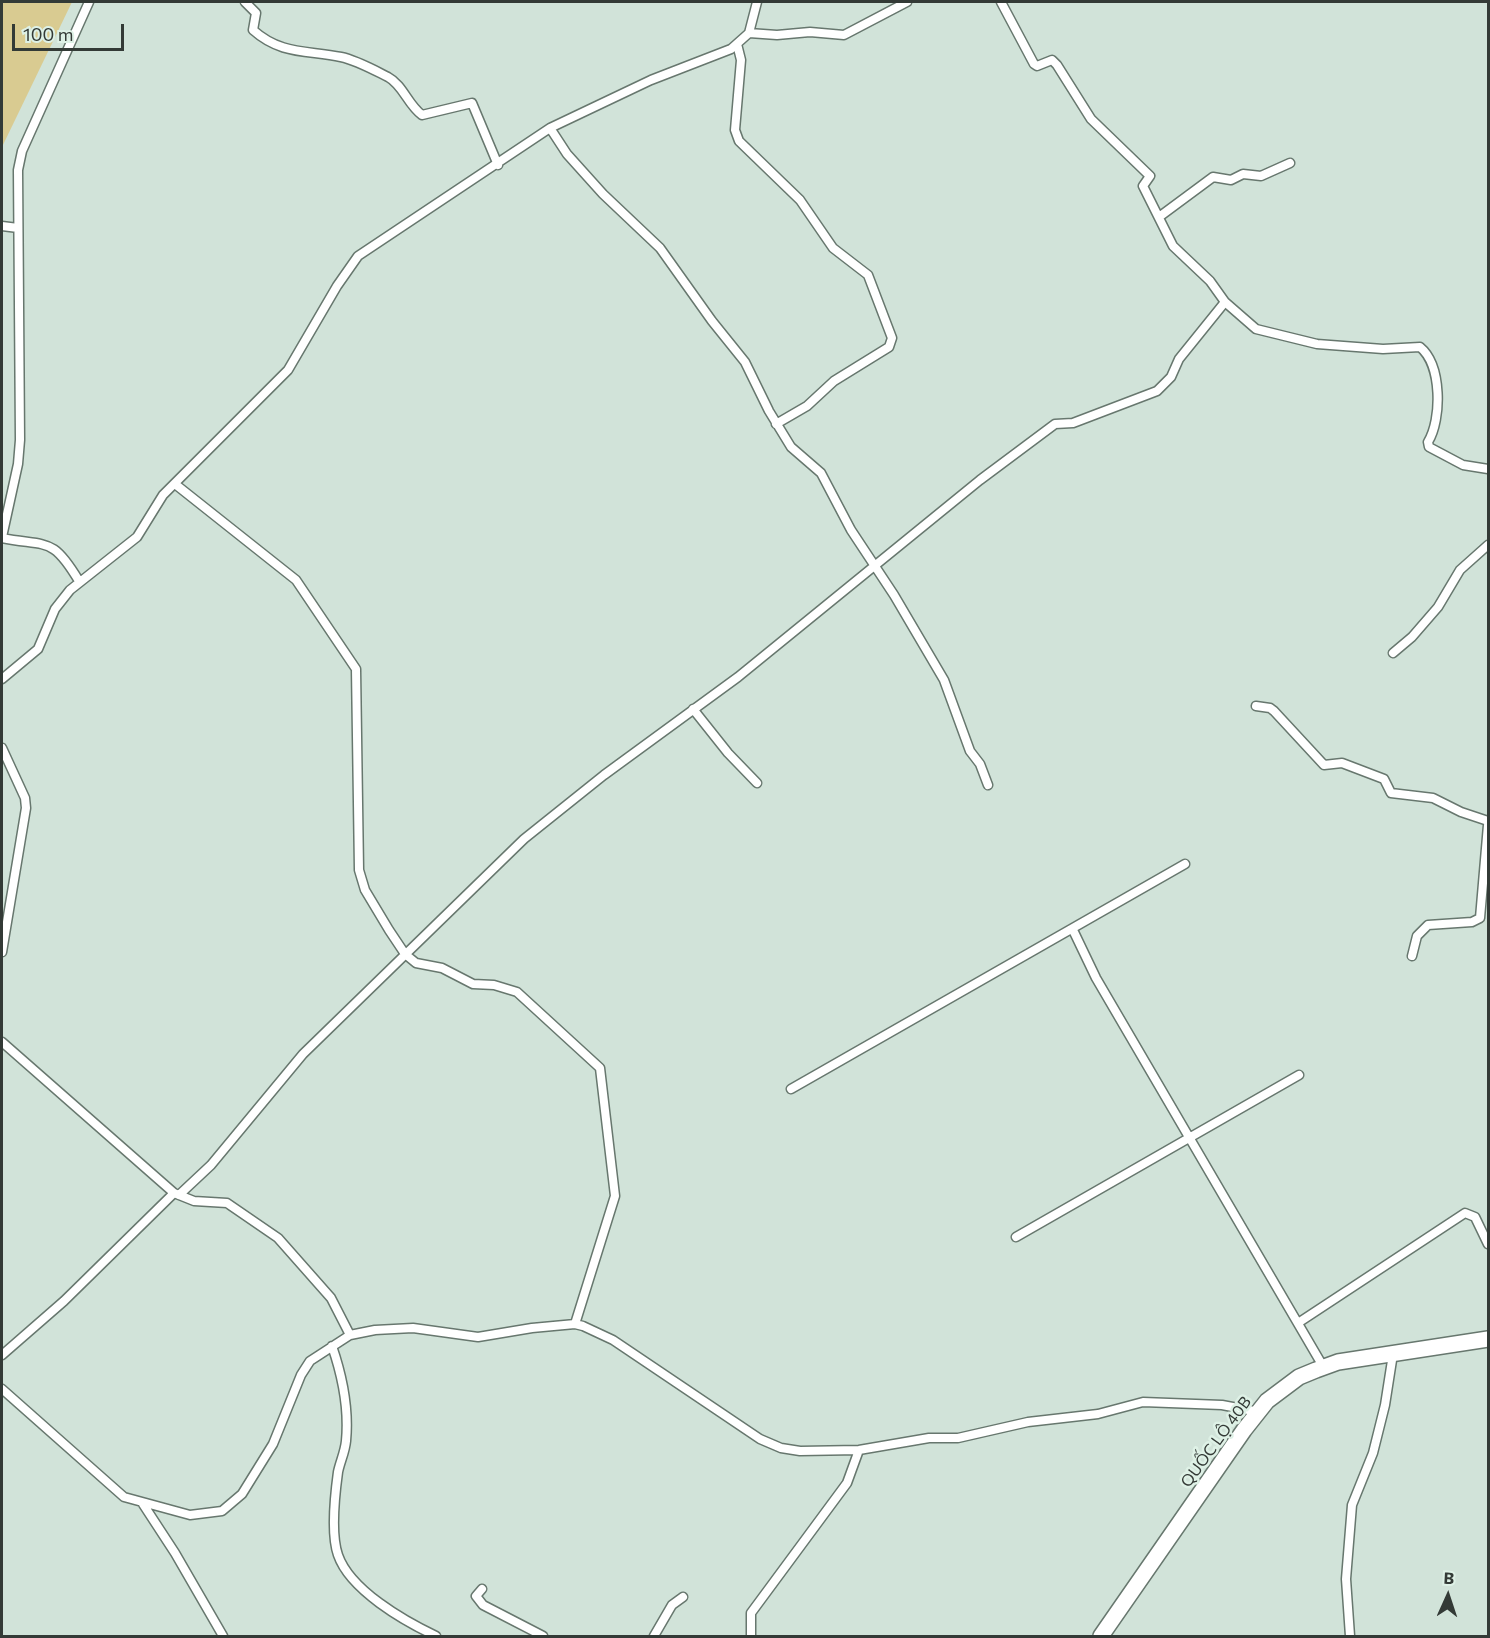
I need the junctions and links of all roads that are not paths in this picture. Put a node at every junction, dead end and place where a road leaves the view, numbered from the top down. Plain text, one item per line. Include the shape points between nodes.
1 (89, 2) edge
2 (245, 2) edge
3 (757, 2) edge
4 (907, 2) edge
5 (1001, 2) edge
6 (749, 33) junction
7 (737, 44) junction
8 (550, 129) junction
9 (1290, 163) dead end
10 (498, 165) junction
11 (1159, 217) junction
12 (2, 226) edge
13 (18, 228) junction
14 (1225, 302) junction
15 (776, 424) junction
16 (1488, 469) edge
17 (175, 484) junction
18 (2, 538) edge
19 (1488, 545) edge
20 (874, 566) junction
21 (79, 581) junction
22 (1393, 653) dead end
23 (2, 679) edge
24 (1256, 706) dead end
25 (693, 709) junction
26 (2, 748) edge
27 (757, 783) dead end
28 (988, 785) dead end
29 (1488, 823) edge
30 (1185, 864) dead end
31 (1072, 930) junction
32 (2, 952) edge
33 (405, 954) junction
34 (1412, 956) dead end
35 (2, 1042) edge
36 (1299, 1075) dead end
37 (791, 1089) dead end
38 (1190, 1137) junction
39 (176, 1194) junction
40 (1016, 1237) dead end
41 (1488, 1244) edge
42 (1298, 1323) junction
43 (575, 1324) junction
44 (350, 1335) junction
45 (1488, 1339) edge
46 (332, 1346) junction
47 (1393, 1354) junction
48 (2, 1355) edge
49 (1324, 1368) junction
50 (2, 1389) edge
51 (1259, 1412) junction
52 (859, 1450) junction
53 (143, 1504) junction
54 (482, 1589) dead end
55 (683, 1598) dead end
56 (223, 1636) edge
57 (436, 1636) edge
58 (543, 1636) edge
59 (654, 1636) edge
60 (752, 1636) edge
61 (1101, 1636) edge
62 (1350, 1636) edge

1 - 13 street via 22,151 18,170
2 - 10 street via 256,13 253,30 272,44 347,58 387,76 422,116 472,103
3 - 6 street
4 - 6 street via 844,35
5 - 11 street via 1034,64 1052,60 1057,64 1091,119 1150,176 1143,186
6 - 7 street
7 - 8 street via 718,56 651,80
7 - 15 street via 741,60 735,130 739,141 800,200 833,248 868,275 892,338 889,347
8 - 10 street
8 - 15 street via 603,194 660,248 745,362
9 - 11 street via 1261,176 1243,174 1231,180 1213,177
10 - 17 street via 358,256 288,370
11 - 14 street via 1173,246 1210,281
12 - 13 street
13 - 18 street via 20,440
14 - 16 street via 1256,329 1269,334 1347,347 1420,347 1428,359 1438,393 1436,426 1429,447 1463,465
14 - 20 street via 1157,391 1073,423 1055,424
15 - 20 street via 791,447 821,472
17 - 21 street via 158,501 137,537
17 - 33 street via 296,580 356,669 358,870 365,890
18 - 21 street via 52,546
19 - 22 street via 1460,570 1442,602
20 - 25 street
20 - 28 street via 944,680 970,752 980,764
21 - 23 street via 55,609 38,649
24 - 29 street via 1274,711 1324,765 1347,764 1384,779 1391,793 1433,798
25 - 27 street
25 - 33 street via 524,839
26 - 32 street via 26,804
29 - 34 street via 1480,918 1428,925 1417,936
30 - 31 street
31 - 37 street
31 - 38 street
33 - 39 street via 303,1054 211,1165
33 - 43 street via 419,965 442,968 473,984 517,992 600,1068 615,1196
35 - 39 street
36 - 38 street
38 - 40 street
38 - 42 street
39 - 44 street via 194,1201 227,1203 278,1238 331,1298
39 - 48 street
41 - 42 street via 1475,1216 1465,1213
42 - 49 street
43 - 44 street via 478,1337 413,1328
43 - 52 street via 613,1340 771,1445 800,1451
44 - 46 street
45 - 47 highway, QUỐC LỘ 40B
46 - 53 street via 305,1368 265,1458 228,1508 212,1514 190,1515
46 - 57 street via 339,1366 346,1425 336,1497 337,1553 364,1589 404,1620
47 - 49 highway, QUỐC LỘ 40B via 1338,1362
47 - 62 street via 1373,1453 1352,1505 1346,1579
49 - 51 highway, QUỐC LỘ 40B via 1299,1377
50 - 53 street via 117,1492
51 - 52 street via 1222,1405 1143,1402 1098,1414 1028,1422 958,1438 929,1438
51 - 61 highway, QUỐC LỘ 40B
52 - 60 street via 847,1483 751,1613
53 - 56 street
54 - 58 street via 476,1596 483,1605
55 - 59 street via 672,1605

